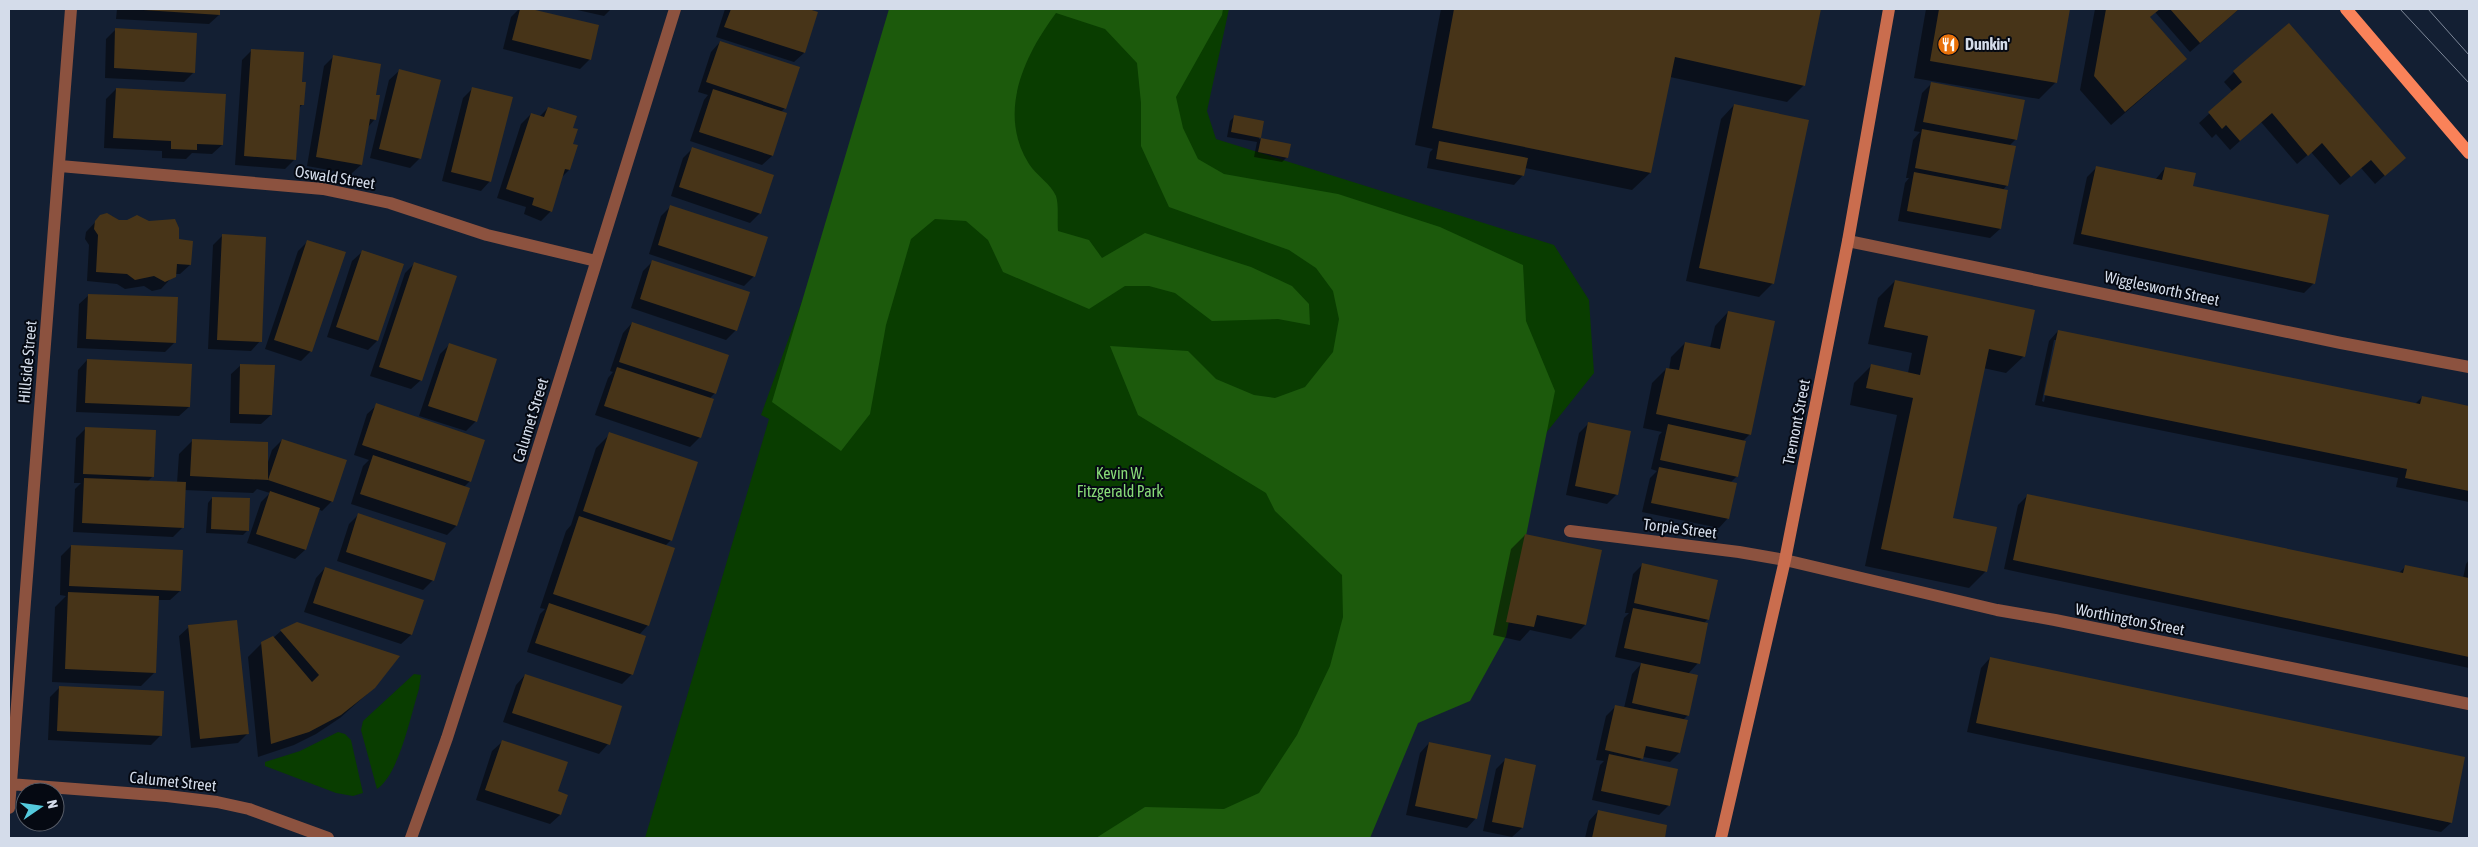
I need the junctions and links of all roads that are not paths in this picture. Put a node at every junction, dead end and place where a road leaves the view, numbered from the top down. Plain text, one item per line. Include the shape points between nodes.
1 (71, 9) edge
2 (675, 9) edge
3 (1889, 9) edge
4 (2346, 9) edge
5 (2469, 153) edge
6 (60, 166) junction
7 (1848, 241) junction
8 (596, 260) junction
9 (2469, 367) edge
10 (1570, 531) dead end
11 (1785, 560) junction
12 (2469, 704) edge
13 (10, 784) edge
14 (9, 808) edge
15 (328, 838) edge
16 (411, 838) edge
17 (1721, 838) edge

1 - 6 street, Hillside Street
2 - 8 street, Calumet Street
3 - 7 main road, Tremont Street
4 - 5 main road
6 - 8 street, Oswald Street via 322,189 390,203 487,235
6 - 13 street, Hillside Street
7 - 9 street, Wigglesworth Street
7 - 11 main road, Tremont Street
8 - 16 street, Calumet Street via 447,738
10 - 11 street, Torpie Street
11 - 12 street, Worthington Street via 1996,610
11 - 17 main road, Tremont Street
13 - 14 street, Hillside Street
13 - 15 street, Calumet Street via 217,802 250,809

